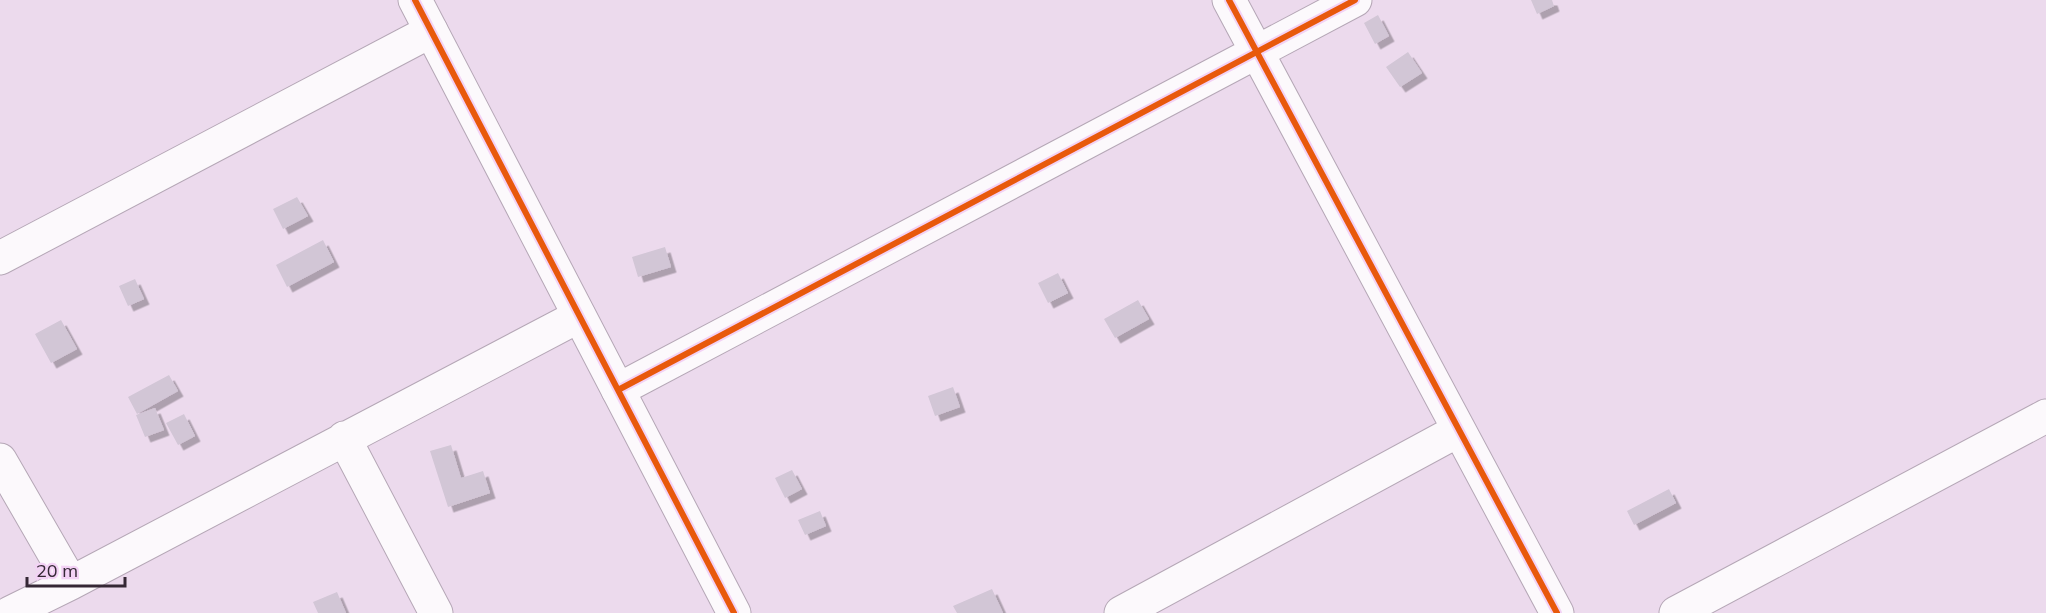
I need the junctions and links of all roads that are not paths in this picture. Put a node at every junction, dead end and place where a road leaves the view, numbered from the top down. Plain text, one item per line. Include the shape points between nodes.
1 (415, 0) edge
2 (1229, 0) edge
3 (1355, 0) edge
4 (431, 31) junction
5 (1257, 52) junction
6 (0, 258) edge
7 (579, 316) junction
8 (618, 390) junction
9 (2046, 416) edge
10 (1459, 430) junction
11 (344, 438) junction
12 (0, 460) edge
13 (71, 583) junction
14 (10, 613) edge
15 (435, 613) edge
16 (734, 613) edge
17 (1121, 613) edge
18 (1557, 613) edge
19 (1676, 613) edge

1 - 4 street
2 - 5 street
3 - 5 street
4 - 6 street
4 - 7 street
5 - 8 street
5 - 10 street
7 - 8 street
7 - 11 street
8 - 16 street
9 - 19 street
10 - 17 street
10 - 18 street
11 - 13 street
11 - 15 street
12 - 13 street
13 - 14 street

